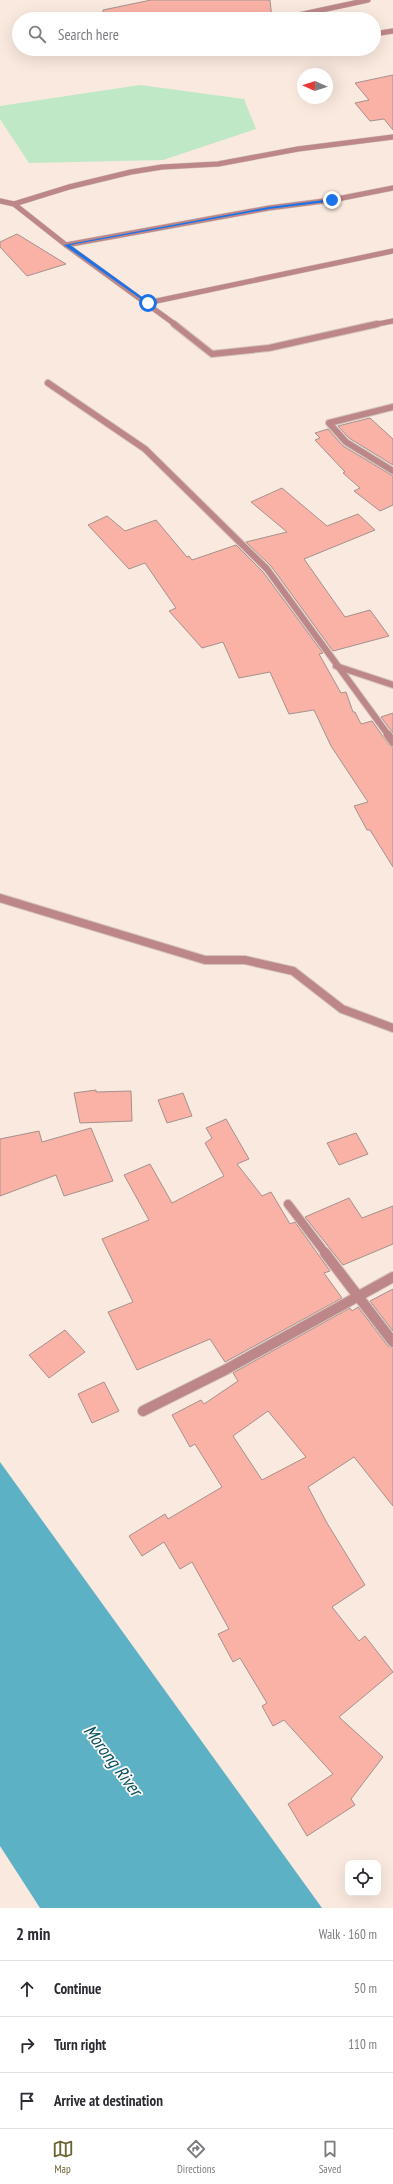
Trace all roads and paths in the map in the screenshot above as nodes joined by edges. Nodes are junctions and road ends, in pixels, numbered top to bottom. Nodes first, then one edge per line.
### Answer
1 (368, 0) edge
2 (312, 12) edge
3 (393, 31) edge
4 (381, 33) edge
5 (393, 137) edge
6 (393, 188) edge
7 (0, 201) edge
8 (14, 204) junction
9 (66, 245) junction
10 (393, 251) edge
11 (148, 303) junction
12 (393, 321) edge
13 (48, 383) dead end
14 (393, 407) edge
15 (393, 471) edge
16 (336, 666) junction
17 (393, 685) edge
18 (393, 742) edge
19 (0, 898) edge
20 (393, 1028) edge
21 (288, 1204) dead end
22 (393, 1277) edge
23 (358, 1295) junction
24 (393, 1342) edge
25 (143, 1411) dead end

1 - 2 street
3 - 4 street
5 - 8 street
6 - 9 street
7 - 8 street
8 - 9 street
9 - 11 street
10 - 11 street
11 - 12 street
13 - 16 street
14 - 15 street
16 - 17 street
16 - 18 street
19 - 20 street
21 - 23 street
22 - 23 street
23 - 24 street
23 - 25 street

